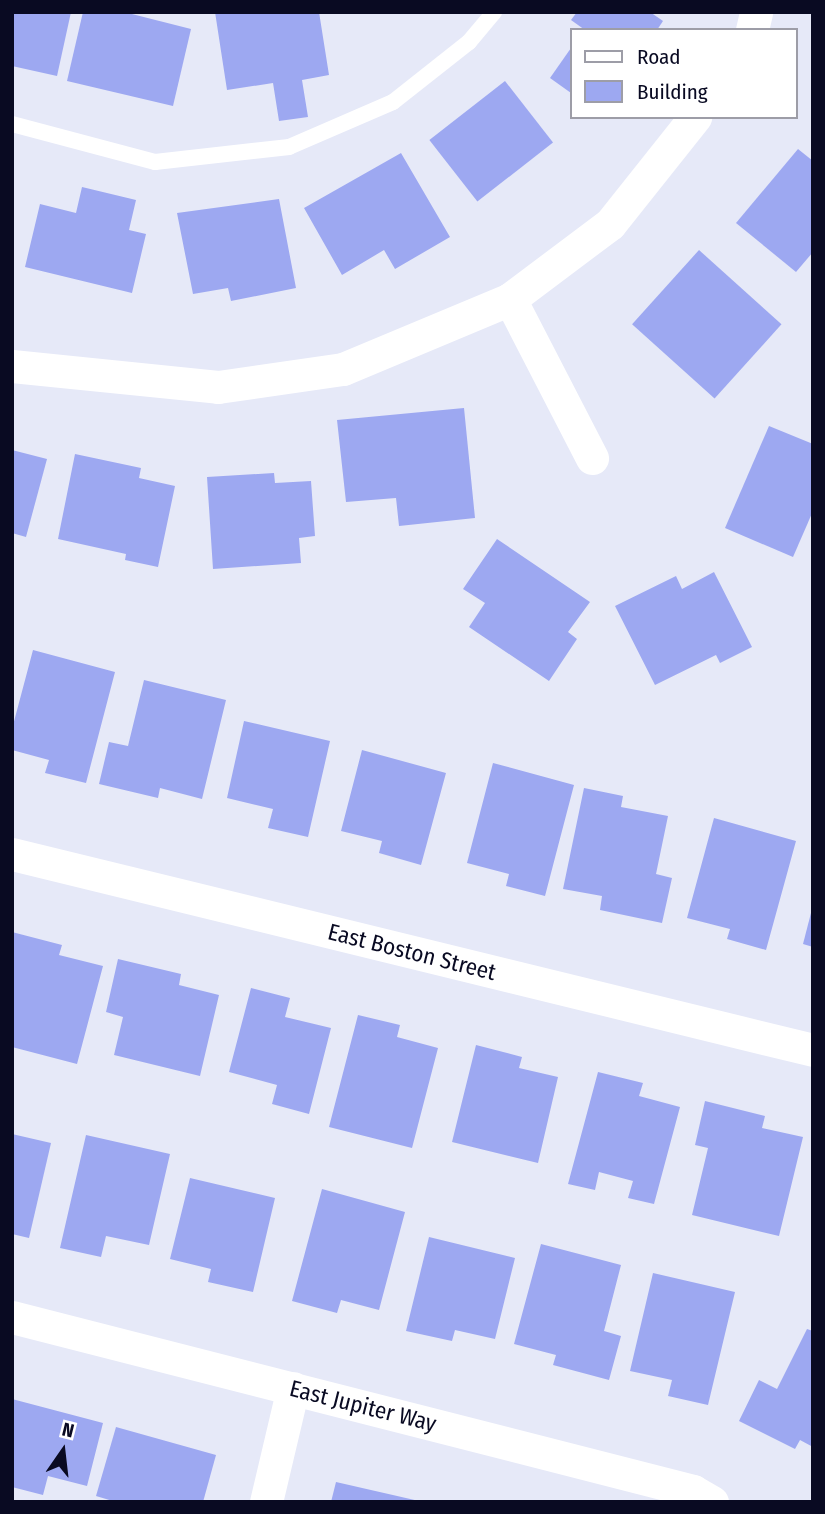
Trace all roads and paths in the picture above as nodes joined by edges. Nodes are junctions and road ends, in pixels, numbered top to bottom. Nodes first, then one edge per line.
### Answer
1 (494, 12) edge
2 (693, 119) edge
3 (12, 124) edge
4 (510, 299) junction
5 (12, 366) edge
6 (592, 458) dead end
7 (12, 854) edge
8 (813, 1050) edge
9 (12, 1317) edge
10 (293, 1388) junction
11 (266, 1502) edge
12 (712, 1502) edge

1 - 3 lane
2 - 4 street
4 - 5 street
4 - 6 street
7 - 8 street, East Boston Street
9 - 10 street, East Jupiter Way
10 - 11 street
10 - 12 street, East Jupiter Way

